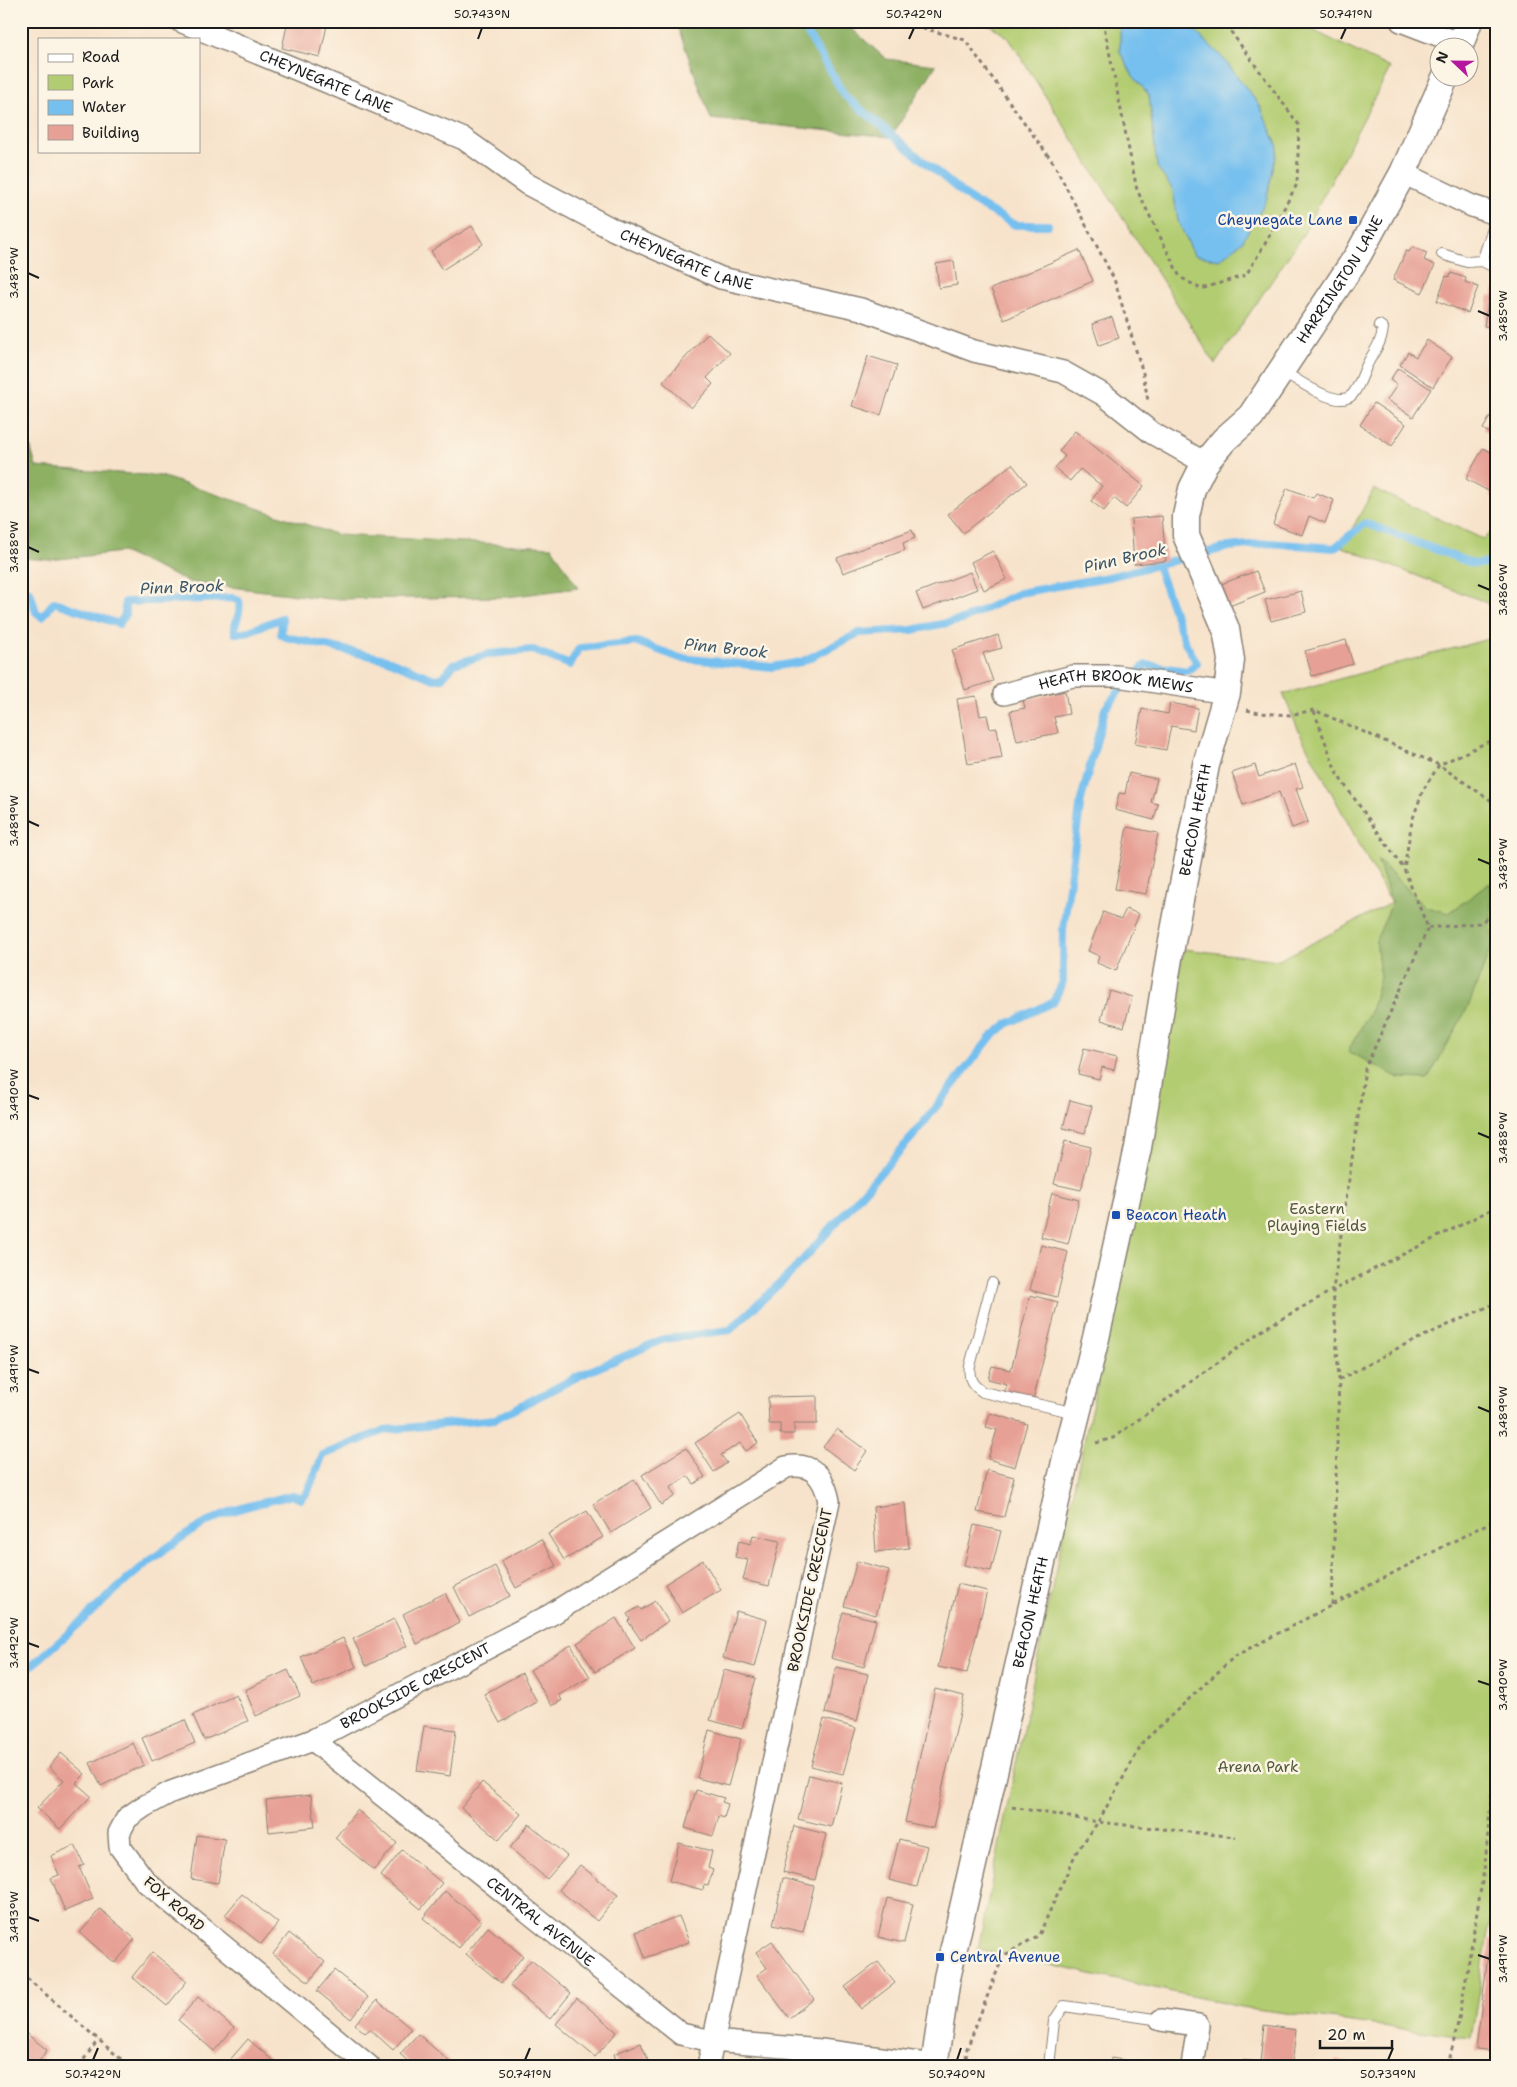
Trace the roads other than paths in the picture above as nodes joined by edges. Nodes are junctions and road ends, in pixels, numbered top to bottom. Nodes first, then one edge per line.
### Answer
1 (180, 21) edge
2 (1401, 21) edge
3 (1463, 37) edge
4 (1441, 88) edge
5 (1403, 173) junction
6 (1496, 214) edge
7 (1496, 220) edge
8 (1442, 254) dead end
9 (1482, 261) junction
10 (1496, 268) edge
11 (1378, 325) dead end
12 (1282, 371) junction
13 (1205, 463) junction
14 (1004, 694) dead end
15 (1226, 698) junction
16 (992, 1283) dead end
17 (1077, 1413) junction
18 (313, 1740) junction
19 (1162, 2020) joint
20 (712, 2041) junction
21 (822, 2050) joint
22 (369, 2066) edge
23 (708, 2066) edge
24 (934, 2066) edge
25 (1049, 2066) edge
26 (1192, 2066) edge

1 - 13 street, CHEYNEGATE LANE
2 - 3 street
4 - 5 street, HARRINGTON LANE
5 - 6 street
5 - 12 street, HARRINGTON LANE
7 - 9 lane
8 - 9 lane
9 - 10 lane
11 - 12 lane
12 - 13 street, HARRINGTON LANE
13 - 15 street, BEACON HEATH
14 - 15 street, HEATH BROOK MEWS
15 - 17 street, BEACON HEATH
16 - 17 lane
17 - 24 street, BEACON HEATH
18 - 20 street, CENTRAL AVENUE
18 - 20 street, BROOKSIDE CRESCENT
18 - 22 street, FOX ROAD
19 - 25 lane
19 - 26 street
20 - 21 street, CENTRAL AVENUE
20 - 23 street
21 - 24 street, BEACON HEATH

